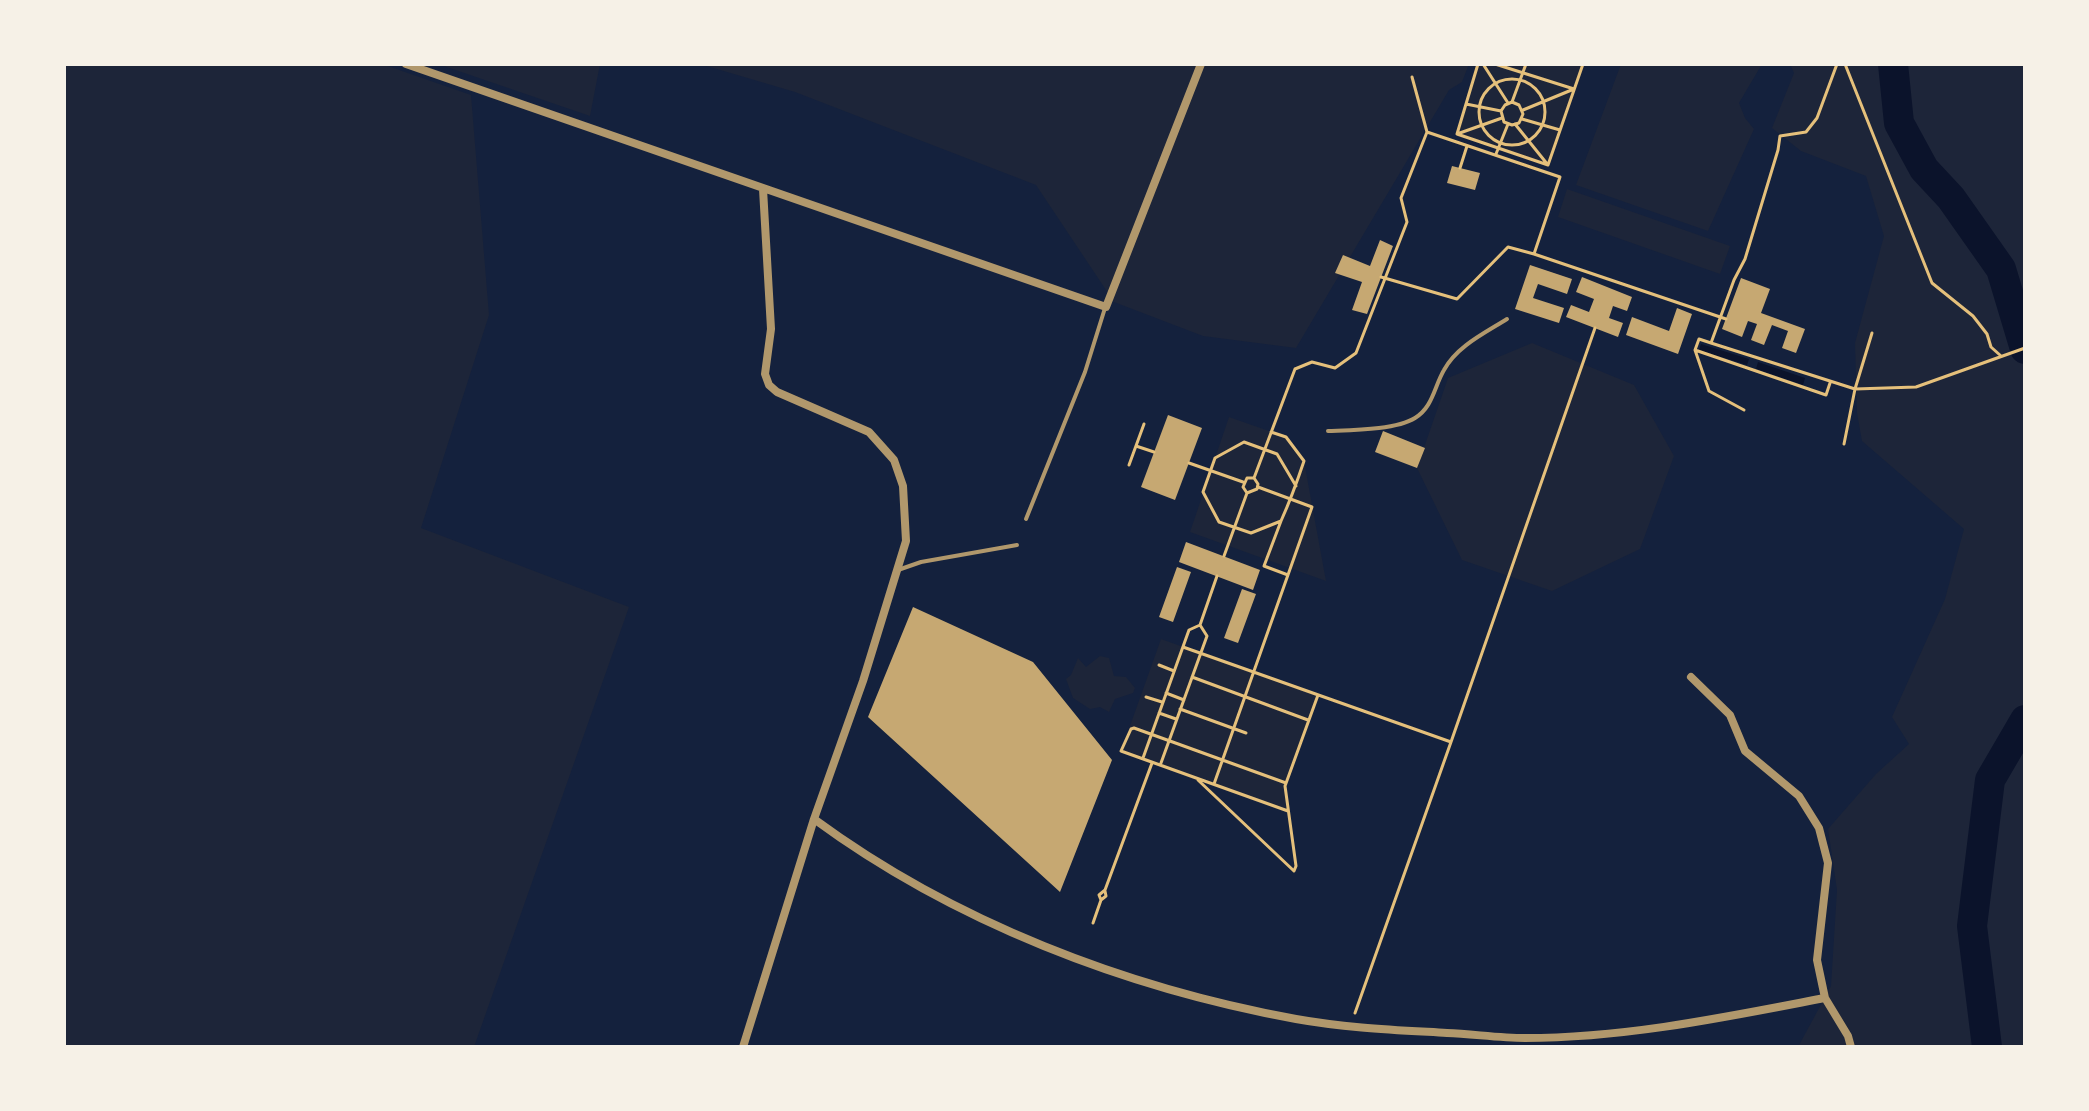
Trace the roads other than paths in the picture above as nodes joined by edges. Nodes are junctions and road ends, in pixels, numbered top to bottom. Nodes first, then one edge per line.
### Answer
1 (406, 64) edge
2 (1201, 64) edge
3 (763, 189) junction
4 (1106, 307) junction
5 (1507, 319) dead end
6 (1328, 431) dead end
7 (1026, 519) dead end
8 (1017, 545) dead end
9 (898, 570) junction
10 (1691, 677) dead end
11 (814, 819) junction
12 (1825, 998) junction
13 (743, 1047) edge
14 (1851, 1047) edge

1 - 3 street
2 - 4 street
3 - 4 street
3 - 9 street
4 - 7 lane
5 - 6 lane
8 - 9 lane
9 - 11 street
10 - 12 street
11 - 12 street
11 - 13 street
12 - 14 street

